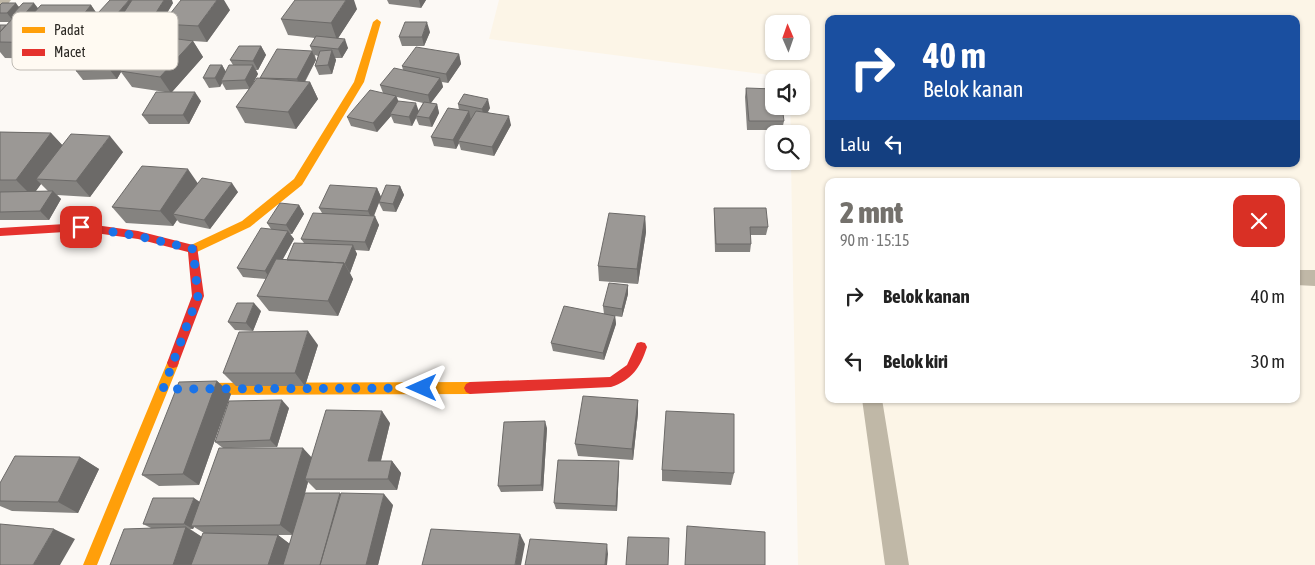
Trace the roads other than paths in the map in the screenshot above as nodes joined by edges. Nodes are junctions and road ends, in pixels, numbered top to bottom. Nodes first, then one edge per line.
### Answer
1 (378, 22) dead end
2 (0, 232) edge
3 (193, 249) junction
4 (1300, 277) edge
5 (1315, 278) edge
6 (641, 347) dead end
7 (163, 389) junction
8 (873, 403) edge
9 (90, 565) edge
10 (897, 565) edge

1 - 3 street
2 - 3 street
3 - 7 street
4 - 5 lane
6 - 7 street
7 - 9 street
8 - 10 lane

